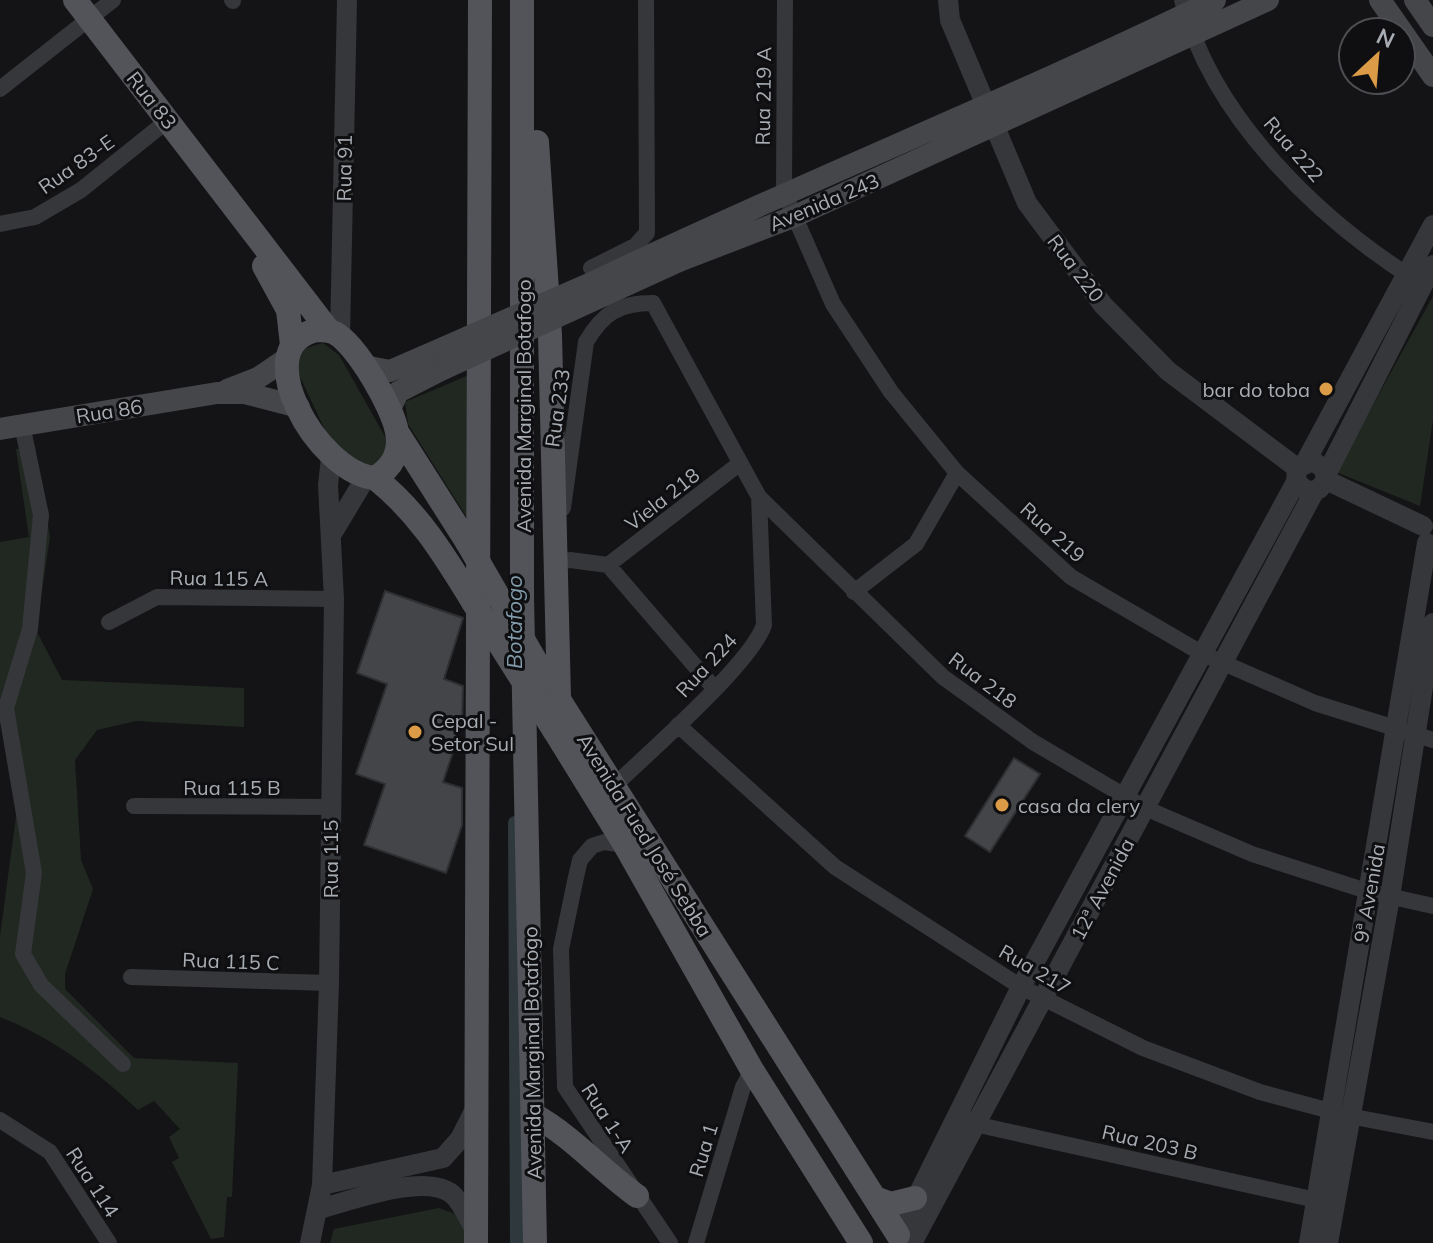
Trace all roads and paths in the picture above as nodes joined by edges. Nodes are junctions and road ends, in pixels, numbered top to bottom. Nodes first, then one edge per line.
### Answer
1 (113, 0) edge
2 (347, 0) edge
3 (480, 0) edge
4 (522, 0) edge
5 (646, 0) edge
6 (785, 0) edge
7 (948, 0) edge
8 (1215, 0) edge
9 (1268, 0) edge
10 (1380, 0) edge
11 (1415, 0) edge
12 (82, 9) edge
13 (1187, 16) edge
14 (1433, 26) edge
15 (1433, 76) edge
16 (0, 89) edge
17 (523, 94) junction
18 (988, 117) junction
19 (167, 121) junction
20 (784, 192) junction
21 (228, 201) junction
22 (793, 217) junction
23 (0, 224) edge
24 (1433, 225) edge
25 (1433, 265) edge
26 (595, 274) junction
27 (1415, 280) junction
28 (653, 303) joint
29 (334, 333) junction
30 (289, 352) junction
31 (443, 358) junction
32 (364, 366) junction
33 (217, 393) junction
34 (299, 407) junction
35 (393, 421) junction
36 (11, 427) edge
37 (331, 458) junction
38 (739, 464) junction
39 (957, 473) junction
40 (1311, 476) junction
41 (370, 478) junction
42 (759, 497) junction
43 (1430, 526) edge
44 (333, 532) junction
45 (555, 563) junction
46 (608, 565) junction
47 (854, 592) junction
48 (334, 599) junction
49 (109, 622) dead end
50 (1433, 623) edge
51 (1212, 658) junction
52 (552, 688) junction
53 (714, 688) junction
54 (678, 725) junction
55 (557, 734) junction
56 (1414, 736) edge
57 (614, 786) junction
58 (1126, 799) junction
59 (134, 806) dead end
60 (330, 807) junction
61 (1145, 808) junction
62 (625, 845) junction
63 (1380, 895) junction
64 (1433, 906) edge
65 (131, 977) dead end
66 (329, 983) junction
67 (1021, 987) junction
68 (1043, 999) junction
69 (123, 1064) dead end
70 (752, 1070) junction
71 (473, 1113) junction
72 (959, 1114) junction
73 (1340, 1114) junction
74 (534, 1115) junction
75 (0, 1120) edge
76 (979, 1125) junction
77 (1433, 1132) edge
78 (322, 1185) junction
79 (637, 1196) junction
80 (875, 1198) junction
81 (915, 1198) junction
82 (1325, 1202) junction
83 (319, 1209) junction
84 (476, 1237) edge
85 (907, 1240) edge
86 (109, 1243) edge
87 (310, 1243) edge
88 (535, 1243) edge
89 (670, 1243) edge
90 (696, 1243) edge
91 (861, 1243) edge
92 (872, 1243) edge
93 (1309, 1243) edge
94 (1328, 1243) edge

1 - 12 street
2 - 29 street, Rua 91
3 - 71 main road, Avenida Marginal Botafogo
4 - 17 main road, Avenida Marginal Botafogo
5 - 26 street
6 - 20 street, Rua 219 A
7 - 18 street, Rua 220
8 - 13 main road, Avenida 243
9 - 13 main road, Avenida 243
10 - 15 main road
11 - 14 main road
12 - 16 street
12 - 19 main road, Rua 83
13 - 18 main road, Avenida 243
13 - 27 street, Rua 222
17 - 45 main road
17 - 74 main road, Avenida Marginal Botafogo
18 - 20 main road, Avenida 243
18 - 22 main road, Avenida 243
18 - 40 street, Rua 220
19 - 21 main road, Rua 83
19 - 23 street, Rua 83-E
20 - 22 street, Rua 219
20 - 26 main road, Avenida 243
21 - 29 main road, Rua 83
21 - 30 main road, Rua 83
22 - 31 main road, Avenida 243, bridge
22 - 39 street, Rua 219
24 - 27 street, 12ª Avenida
25 - 27 street, 12ª Avenida
26 - 31 main road, Avenida 243, bridge
27 - 40 street, 12ª Avenida
28 - 38 street, Rua 218
28 - 45 street, Rua 233
29 - 30 main road
29 - 32 main road, Rua 83
30 - 33 main road, Rua 86
30 - 34 main road, Rua 83
31 - 32 main road, Avenida 243
31 - 35 main road, Avenida 243
32 - 35 main road, Avenida Fued José Sebba
33 - 34 main road, Rua 86
33 - 36 main road, Rua 86
34 - 37 main road, Rua 83
35 - 41 main road
35 - 52 main road, Avenida Fued José Sebba, bridge
36 - 69 street
37 - 41 main road, Avenida Fued José Sebba
37 - 44 street, Rua 115
38 - 42 street, Rua 218
38 - 46 street, Viela 218
39 - 47 street
39 - 51 street, Rua 219
40 - 43 street, Rua 220
40 - 51 street, 12ª Avenida
41 - 44 street
41 - 55 main road, Avenida Fued José Sebba, bridge
42 - 47 street, Rua 218
42 - 53 street, Rua 224
43 - 56 street, 9ª Avenida
44 - 48 street, Rua 115
45 - 46 street
45 - 52 main road
46 - 53 street
47 - 58 street, Rua 218
48 - 49 street, Rua 115 A
48 - 60 street, Rua 115
50 - 56 street, 9ª Avenida
51 - 56 street, Rua 219
51 - 58 street, 12ª Avenida
51 - 61 street, 12ª Avenida
52 - 57 main road, Avenida Fued José Sebba
53 - 54 street, Rua 224
54 - 57 street, Rua 224
54 - 67 street, Rua 217
55 - 57 main road
55 - 62 main road, Avenida Fued José Sebba
56 - 63 street, 9ª Avenida
57 - 80 main road, Avenida Fued José Sebba
58 - 61 street, Rua 218
58 - 67 street, 12ª Avenida
59 - 60 street, Rua 115 B
60 - 66 street, Rua 115
61 - 63 street, Rua 218
61 - 68 street, 12ª Avenida
62 - 70 main road, Avenida Fued José Sebba
62 - 79 street, Rua 1-A
63 - 64 street, Rua 218
63 - 73 street, 9ª Avenida
65 - 66 street, Rua 115 C
66 - 78 street, Rua 115
67 - 68 street, Rua 217
67 - 72 street, 12ª Avenida
68 - 73 street, Rua 217
68 - 76 street, 12ª Avenida
70 - 90 street, Rua 1
70 - 91 main road, Avenida Fued José Sebba
71 - 78 street
71 - 84 main road, Avenida Marginal Botafogo
72 - 76 street, Rua 203 B
72 - 81 street, 12ª Avenida
73 - 77 street, Rua 217
73 - 82 street, 9ª Avenida
74 - 79 main road
74 - 88 main road, Avenida Marginal Botafogo
75 - 86 street, Rua 114
76 - 82 street, Rua 203 B
76 - 85 street, 12ª Avenida
78 - 83 street, Rua 115
79 - 89 street, Rua 1-A
80 - 81 main road
80 - 85 main road, Avenida Fued José Sebba
81 - 85 street, 12ª Avenida
82 - 93 street, 9ª Avenida
82 - 94 street, 9ª Avenida
83 - 84 street
83 - 87 street, Rua 115
85 - 92 main road

